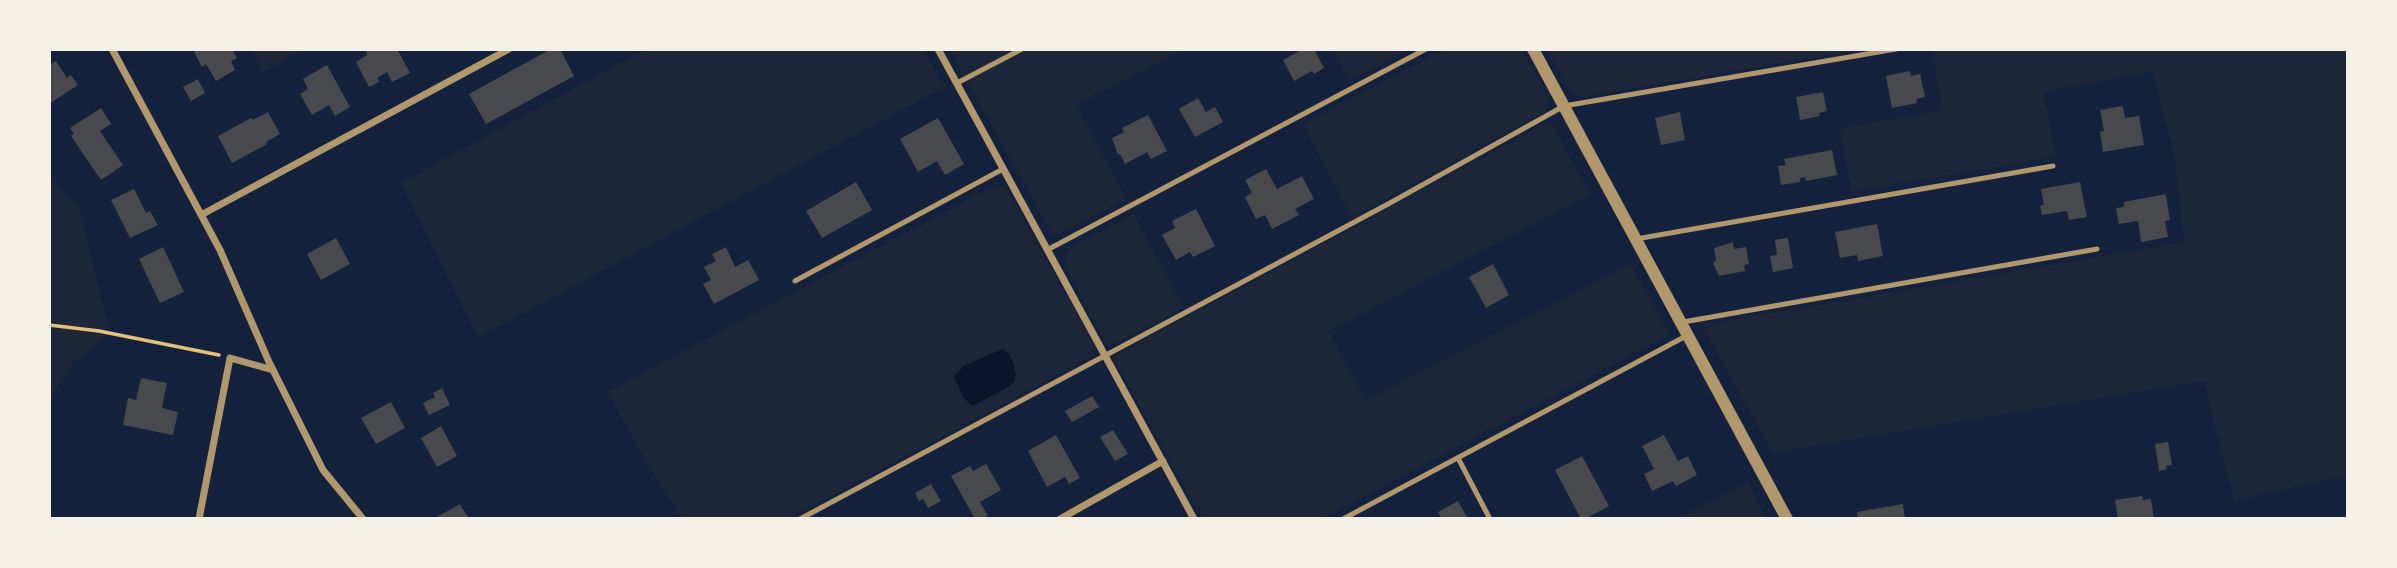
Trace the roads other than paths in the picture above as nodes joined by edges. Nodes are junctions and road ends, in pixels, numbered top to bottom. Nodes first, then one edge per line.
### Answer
1 (111, 49) edge
2 (509, 49) edge
3 (939, 49) edge
4 (1022, 49) edge
5 (1426, 49) edge
6 (1534, 49) edge
7 (1896, 49) edge
8 (957, 83) junction
9 (1564, 106) junction
10 (2053, 166) dead end
11 (1003, 169) junction
12 (201, 215) junction
13 (1636, 239) junction
14 (2097, 249) dead end
15 (1047, 250) junction
16 (795, 281) dead end
17 (1681, 322) junction
18 (1688, 335) junction
19 (1106, 354) junction
20 (273, 370) junction
21 (1458, 458) junction
22 (1163, 461) junction
23 (199, 519) edge
24 (363, 519) edge
25 (800, 519) edge
26 (1060, 519) edge
27 (1194, 519) edge
28 (1343, 519) edge
29 (1490, 519) edge
30 (1787, 519) edge

1 - 12 street
2 - 12 street
3 - 8 street
4 - 8 lane
5 - 15 lane
6 - 9 street
7 - 9 lane
8 - 11 street
9 - 13 street
9 - 19 lane
10 - 13 lane
11 - 15 street
11 - 16 lane
12 - 20 street
13 - 17 street
14 - 17 lane
15 - 19 street
17 - 18 street
18 - 21 lane
18 - 30 street
19 - 22 street
19 - 25 lane
20 - 23 street
20 - 24 street
21 - 28 lane
21 - 29 lane
22 - 26 street
22 - 27 street

